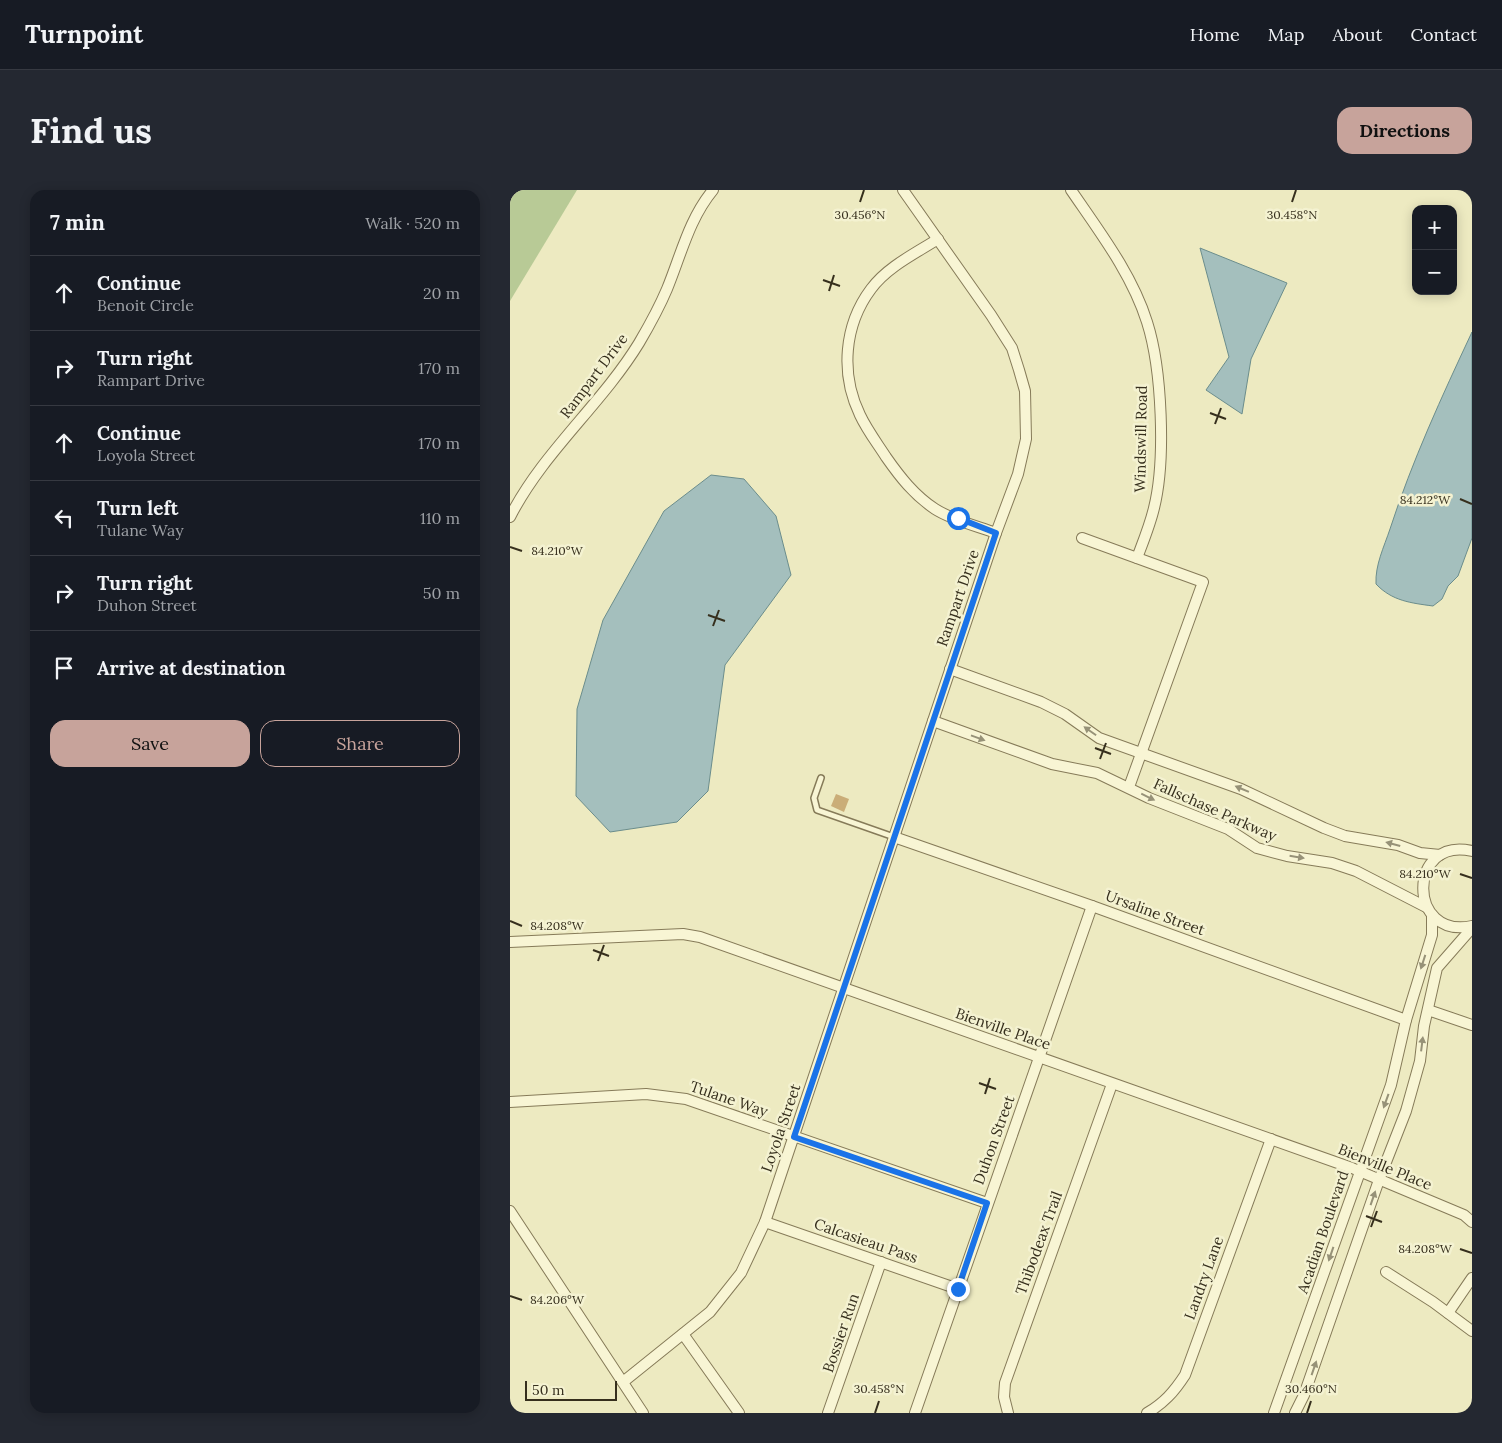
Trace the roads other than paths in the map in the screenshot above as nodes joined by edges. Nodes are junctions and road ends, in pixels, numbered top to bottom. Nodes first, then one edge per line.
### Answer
1 (713, 190) edge
2 (903, 190) edge
3 (1071, 190) edge
4 (938, 239) junction
5 (510, 517) edge
6 (996, 533) junction
7 (1082, 538) dead end
8 (1137, 558) junction
9 (950, 669) junction
10 (932, 721) junction
11 (1141, 753) junction
12 (821, 778) dead end
13 (1129, 787) junction
14 (894, 838) junction
15 (1472, 841) edge
16 (1453, 850) junction
17 (1472, 851) edge
18 (1440, 855) junction
19 (1092, 906) junction
20 (1429, 911) junction
21 (1472, 927) edge
22 (510, 942) edge
23 (843, 988) junction
24 (1428, 1010) junction
25 (1406, 1020) junction
26 (1472, 1025) edge
27 (1040, 1058) junction
28 (1112, 1084) junction
29 (510, 1102) edge
30 (794, 1137) junction
31 (1270, 1139) junction
32 (1360, 1172) junction
33 (1380, 1180) junction
34 (987, 1203) junction
35 (510, 1211) edge
36 (765, 1222) junction
37 (1472, 1222) edge
38 (881, 1262) junction
39 (1386, 1272) dead end
40 (1472, 1278) edge
41 (958, 1289) junction
42 (1448, 1313) junction
43 (1472, 1332) edge
44 (683, 1334) junction
45 (624, 1382) junction
46 (643, 1413) edge
47 (739, 1413) edge
48 (828, 1413) edge
49 (915, 1413) edge
50 (1008, 1413) edge
51 (1147, 1413) edge
52 (1274, 1413) edge
53 (1295, 1413) edge

1 - 5 street, Rampart Drive
2 - 4 street, Rampart Drive
3 - 8 street, Windswill Road
4 - 6 street, Rampart Drive
4 - 6 street
6 - 9 street, Rampart Drive
7 - 8 street
8 - 11 street
9 - 10 street, Rampart Drive
11 -> 9 street, Fallschase Parkway
10 -> 13 street, Fallschase Parkway
10 - 14 street, Rampart Drive
11 - 13 street
18 -> 11 street, Fallschase Parkway
12 - 14 lane
13 -> 20 street, Fallschase Parkway
14 - 19 street, Ursaline Street
14 - 23 street, Loyola Street
15 - 16 street
16 - 17 street
16 - 18 street
18 - 20 street, Acadian Boulevard
19 - 25 street, Ursaline Street
19 - 27 street, Duhon Street
20 - 21 street, Fallschase Parkway
20 -> 25 street, Acadian Boulevard
21 - 24 street
22 - 23 street, Bienville Place
23 - 27 street, Bienville Place
23 - 30 street, Loyola Street
24 - 26 street
33 -> 24 street
25 -> 32 street, Acadian Boulevard
27 - 28 street, Bienville Place
27 - 34 street, Duhon Street
28 - 31 street, Bienville Place
28 - 50 street, Thibodeax Trail
29 - 30 street, Tulane Way
30 - 34 street, Tulane Way
30 - 36 street, Loyola Street
31 - 32 street, Bienville Place
31 - 51 street, Landry Lane
32 - 33 street, Bienville Place
32 -> 52 street, Acadian Boulevard
33 - 37 street, Bienville Place
53 -> 33 street
34 - 41 street, Duhon Street
35 - 45 street
36 - 38 street, Calcasieau Pass
36 - 44 street, Loyola Street
38 - 41 street, Calcasieau Pass
38 - 48 street, Bossier Run
39 - 42 street
40 - 42 street
41 - 49 street, Duhon Street
42 - 43 street
44 - 45 street, Loyola Street
44 - 47 street
45 - 46 street

